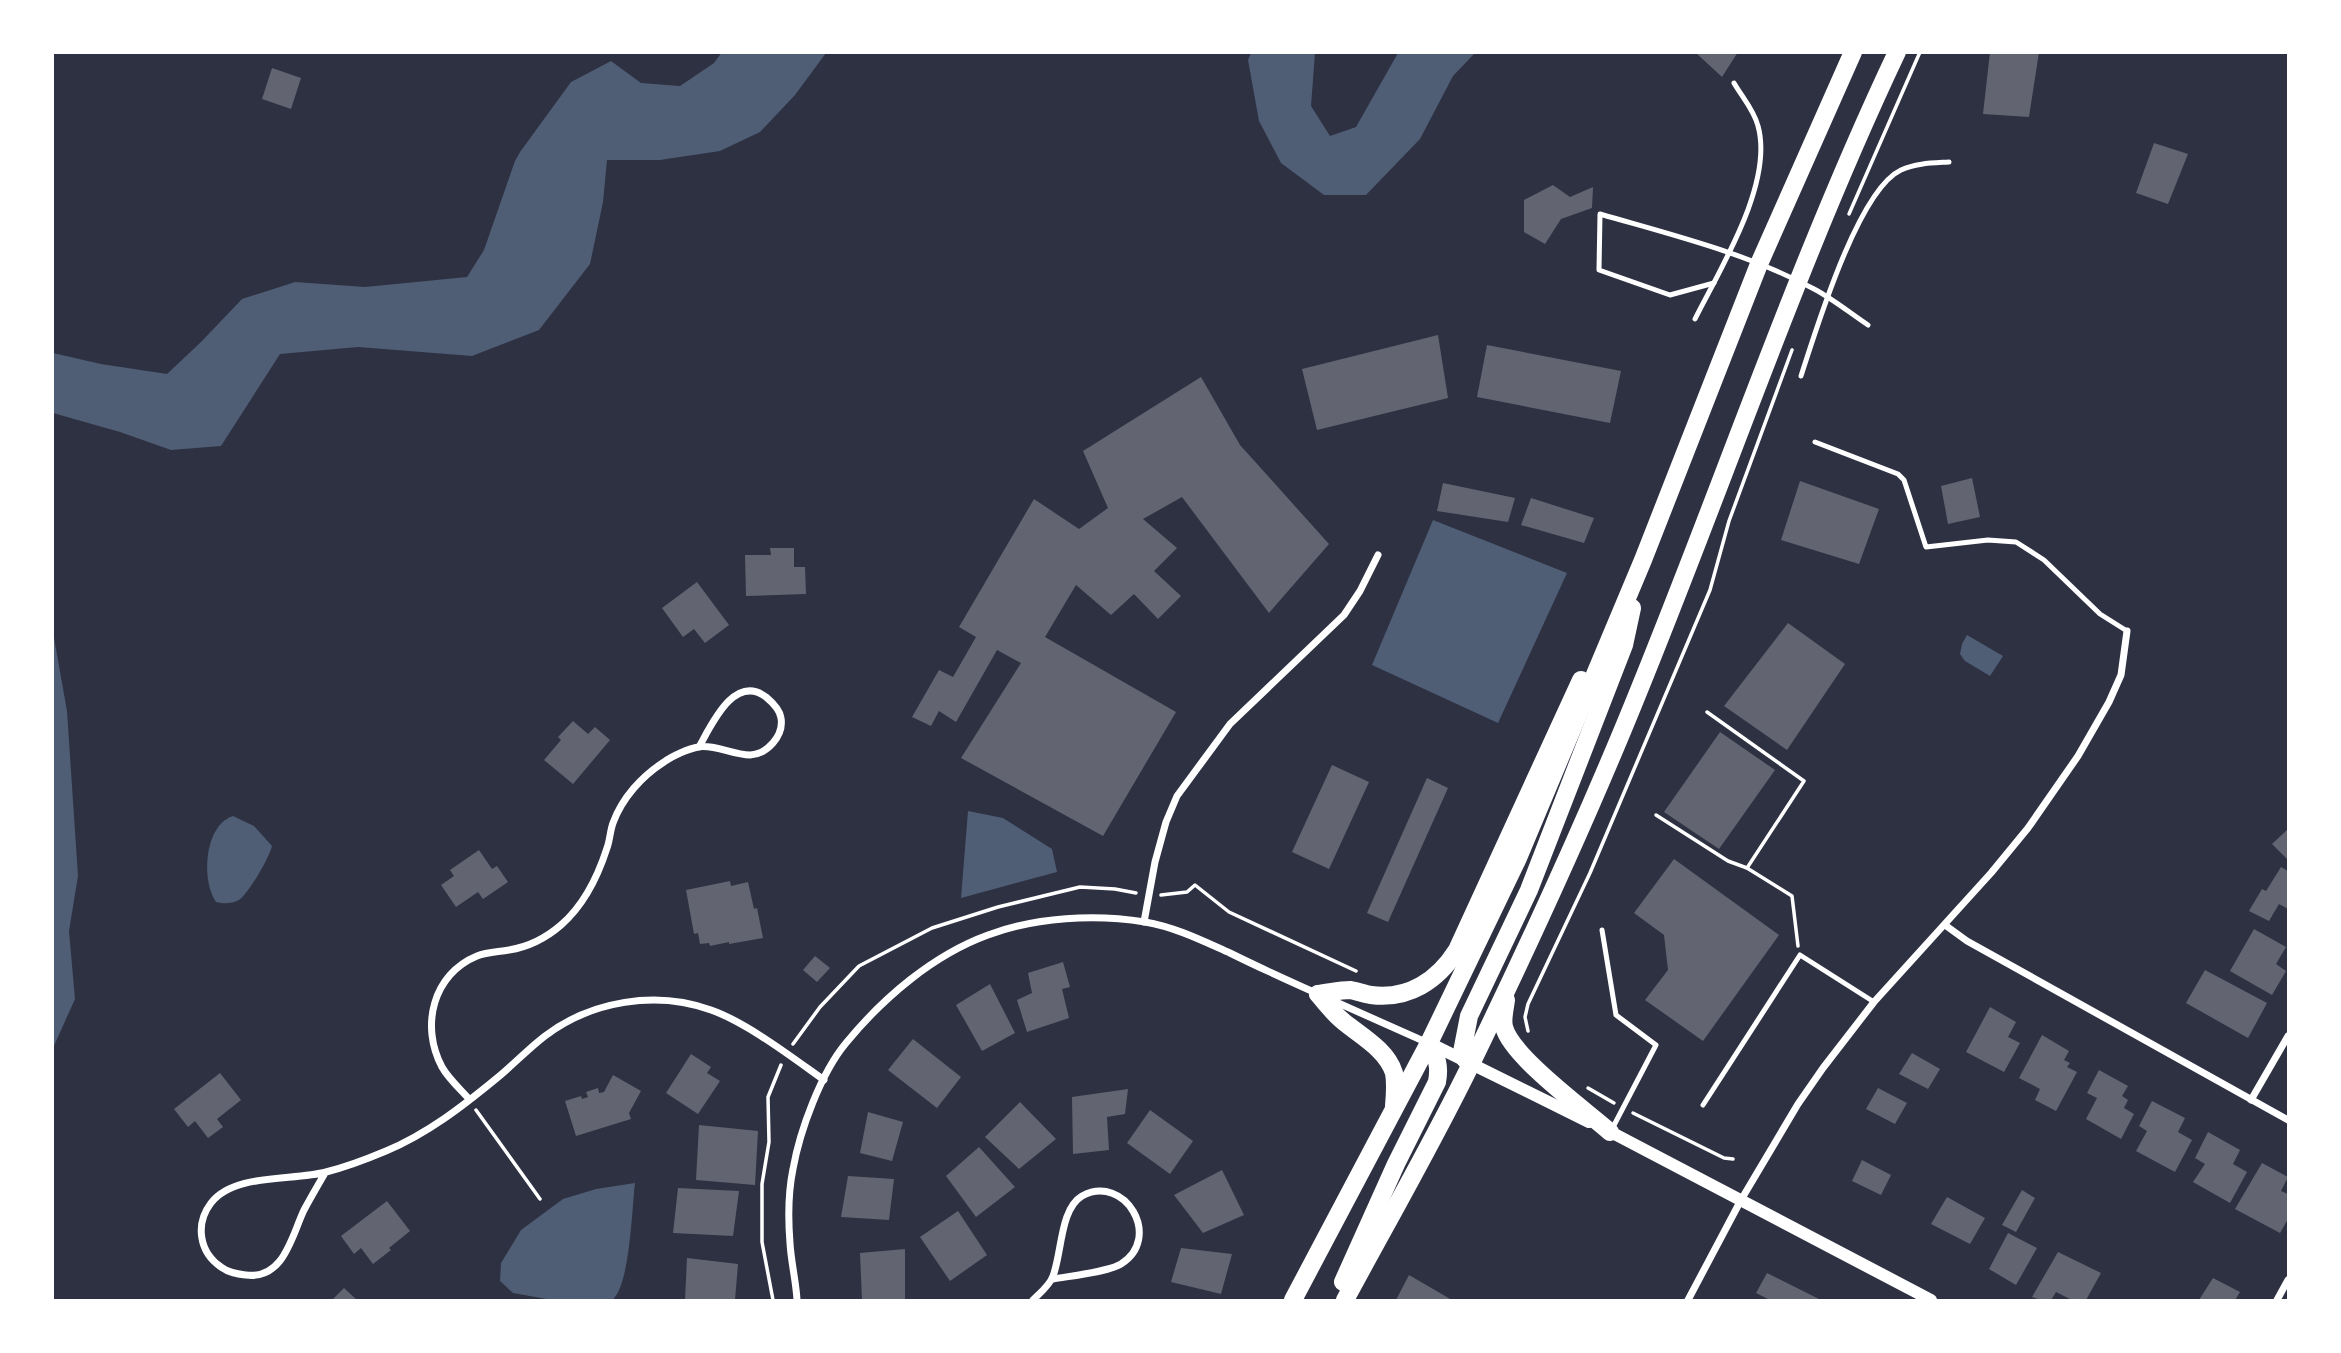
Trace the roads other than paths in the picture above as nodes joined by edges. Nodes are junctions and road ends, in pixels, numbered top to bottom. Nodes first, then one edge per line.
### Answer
1 (1853, 52) edge
2 (1897, 52) edge
3 (1734, 83) dead end
4 (1949, 162) dead end
5 (1730, 253) junction
6 (1759, 264) junction
7 (1797, 281) junction
8 (1714, 283) junction
9 (1827, 297) junction
10 (1695, 319) dead end
11 (1868, 325) dead end
12 (1801, 376) dead end
13 (1815, 442) dead end
14 (1378, 555) dead end
15 (1643, 560) junction
16 (1622, 611) junction
17 (2127, 631) joint
18 (699, 747) junction
19 (1144, 922) junction
20 (1945, 925) junction
21 (1602, 930) dead end
22 (1508, 986) junction
23 (1318, 994) junction
24 (1874, 1002) junction
25 (2288, 1036) edge
26 (1429, 1043) junction
27 (1471, 1064) junction
28 (824, 1080) junction
29 (469, 1099) junction
30 (2251, 1100) junction
31 (1703, 1105) dead end
32 (1393, 1113) junction
33 (2288, 1120) edge
34 (1610, 1132) junction
35 (325, 1173) junction
36 (1741, 1200) junction
37 (1053, 1279) junction
38 (2288, 1280) edge
39 (799, 1300) edge
40 (1033, 1300) edge
41 (1293, 1300) edge
42 (1336, 1300) edge
43 (1345, 1300) edge
44 (1688, 1300) edge
45 (1931, 1300) edge
46 (2277, 1300) edge

1 - 6 main road
2 - 7 main road
3 - 5 lane
4 - 9 lane
5 - 6 lane
5 - 8 lane
5 - 8 lane
6 - 7 lane
6 - 15 main road
7 - 9 lane
7 - 22 main road
8 - 10 lane
9 - 11 lane
9 - 12 lane
13 - 17 lane
14 - 19 street
15 - 16 main road
15 - 27 main road
16 - 23 main road
16 - 26 main road
17 - 20 street
18 - 18 street
18 - 29 street
19 - 23 street
19 - 28 street
20 - 24 street
20 - 30 street
21 - 34 lane
22 - 27 main road
22 - 34 main road
23 - 26 street
23 - 32 main road
24 - 31 lane
24 - 36 street
25 - 30 street
26 - 27 street
26 - 32 main road
26 - 42 main road
27 - 34 street
27 - 43 main road
28 - 29 street
28 - 39 street
29 - 35 street
30 - 33 street
32 - 41 main road
34 - 36 street
35 - 35 street
36 - 44 street
36 - 45 street
37 - 37 street
37 - 40 street
38 - 46 street

